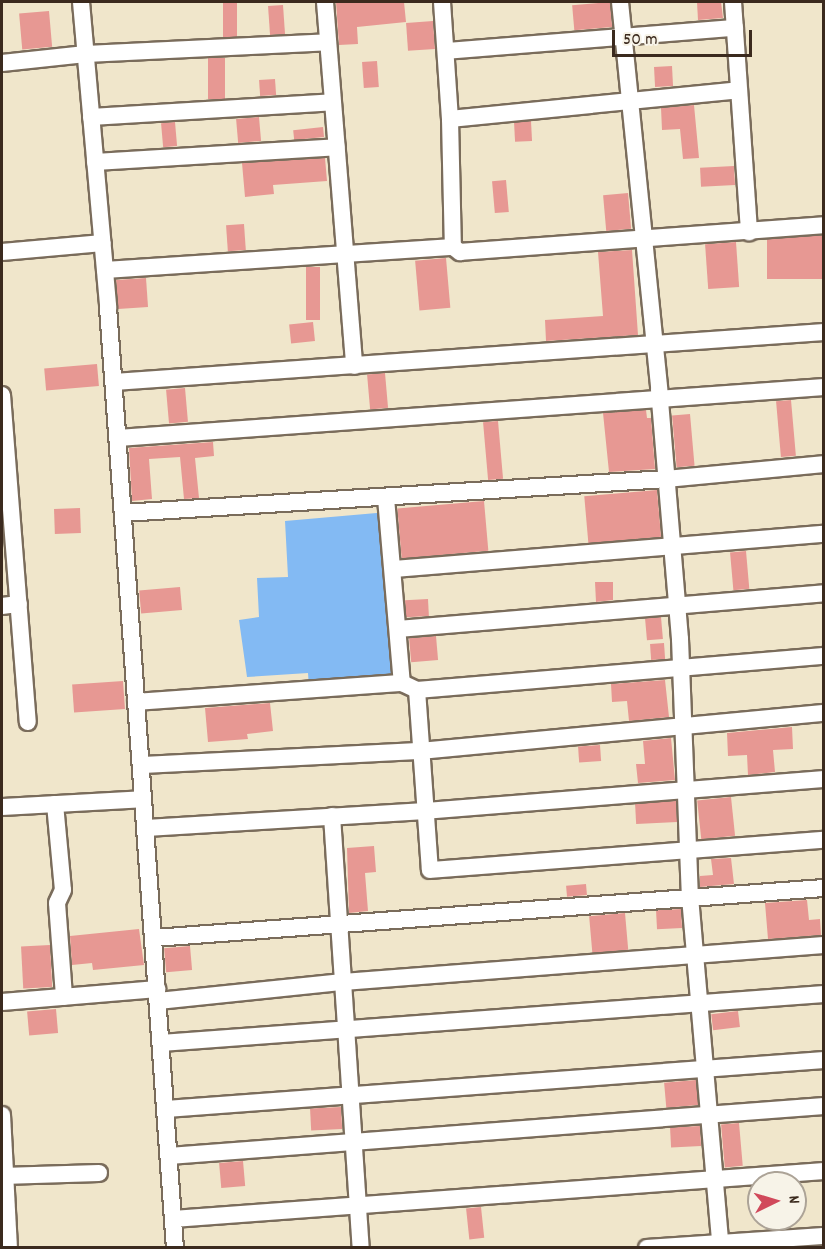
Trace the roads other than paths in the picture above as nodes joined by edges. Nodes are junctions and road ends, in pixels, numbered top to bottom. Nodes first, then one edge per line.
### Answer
1 (81, 2) edge
2 (325, 2) edge
3 (442, 2) edge
4 (620, 2) edge
5 (733, 2) edge
6 (735, 28) junction
7 (623, 37) junction
8 (328, 42) junction
9 (446, 51) junction
10 (86, 54) junction
11 (2, 63) edge
12 (739, 90) junction
13 (629, 101) junction
14 (333, 102) junction
15 (91, 117) junction
16 (450, 119) junction
17 (337, 147) junction
18 (95, 162) junction
19 (824, 225) edge
20 (749, 232) junction
21 (644, 240) junction
22 (103, 243) junction
23 (453, 247) junction
24 (2, 252) edge
25 (345, 253) junction
26 (105, 270) junction
27 (824, 332) edge
28 (654, 345) junction
29 (354, 366) junction
30 (114, 382) junction
31 (824, 387) edge
32 (2, 395) edge
33 (659, 399) junction
34 (118, 438) junction
35 (824, 464) edge
36 (666, 479) junction
37 (5, 488) edge
38 (386, 498) junction
39 (123, 513) junction
40 (824, 534) edge
41 (672, 546) junction
42 (393, 569) junction
43 (824, 593) edge
44 (19, 604) junction
45 (2, 606) edge
46 (677, 607) junction
47 (398, 629) junction
48 (824, 656) edge
49 (681, 668) junction
50 (402, 683) junction
51 (417, 690) junction
52 (136, 702) junction
53 (824, 713) edge
54 (28, 722) dead end
55 (683, 728) junction
56 (420, 751) junction
57 (141, 765) junction
58 (824, 779) edge
59 (686, 791) junction
60 (143, 799) junction
61 (55, 804) junction
62 (2, 807) edge
63 (424, 811) junction
64 (332, 816) junction
65 (146, 828) junction
66 (824, 840) edge
67 (688, 849) junction
68 (824, 888) edge
69 (690, 897) junction
70 (340, 925) junction
71 (154, 938) junction
72 (824, 945) edge
73 (696, 956) junction
74 (343, 982) junction
75 (824, 994) edge
76 (158, 995) junction
77 (64, 998) junction
78 (2, 1002) edge
79 (700, 1002) junction
80 (346, 1029) junction
81 (161, 1043) junction
82 (824, 1060) edge
83 (705, 1068) junction
84 (351, 1094) junction
85 (824, 1106) edge
86 (166, 1109) junction
87 (2, 1114) edge
88 (709, 1114) junction
89 (353, 1141) junction
90 (169, 1156) junction
91 (824, 1171) edge
92 (99, 1173) dead end
93 (3, 1176) edge
94 (715, 1180) junction
95 (358, 1205) junction
96 (173, 1219) junction
97 (824, 1236) edge
98 (721, 1245) edge
99 (9, 1248) edge
100 (175, 1248) edge
101 (361, 1248) edge
102 (647, 1248) edge

1 - 10 street
2 - 8 street
3 - 9 street
4 - 7 street
5 - 6 street
6 - 7 street
6 - 12 street
7 - 9 street
7 - 13 street
8 - 10 street
8 - 14 street
9 - 16 street
10 - 11 street
10 - 15 street
12 - 13 street
12 - 20 street
13 - 16 street
13 - 21 street
14 - 15 street
14 - 17 street
15 - 18 street
16 - 23 street
17 - 18 street
17 - 25 street
18 - 22 street
19 - 20 street
20 - 21 street
21 - 23 street
21 - 28 street
22 - 24 street
22 - 26 street
23 - 25 street
25 - 26 street
25 - 29 street
26 - 30 street
27 - 28 street
28 - 29 street
28 - 33 street
29 - 30 street
30 - 34 street
31 - 33 street
32 - 37 street
33 - 34 street
33 - 36 street
34 - 39 street
35 - 36 street
36 - 38 street
36 - 41 street
37 - 44 street
38 - 39 street
38 - 42 street
39 - 52 street
40 - 41 street
41 - 42 street
41 - 46 street
42 - 47 street
43 - 46 street
44 - 45 street
44 - 54 street
46 - 47 street
46 - 49 street
47 - 50 street
48 - 49 street
49 - 51 street
49 - 55 street
50 - 51 street
50 - 52 street
51 - 56 street
52 - 57 street
53 - 55 street
55 - 56 street
55 - 59 street
56 - 57 street
56 - 63 street
57 - 60 street
58 - 59 street
59 - 63 street
59 - 67 street
60 - 61 street
60 - 65 street
61 - 62 street
61 - 77 street
63 - 64 street
63 - 67 street
64 - 65 street
64 - 70 street
65 - 71 street
66 - 67 street
67 - 69 street
68 - 69 street
69 - 70 street
69 - 73 street
70 - 71 street
70 - 74 street
71 - 76 street
72 - 73 street
73 - 74 street
73 - 79 street
74 - 76 street
74 - 80 street
75 - 79 street
76 - 77 street
76 - 81 street
77 - 78 street
79 - 80 street
79 - 83 street
80 - 81 street
80 - 84 street
81 - 86 street
82 - 83 street
83 - 84 street
83 - 88 street
84 - 86 street
84 - 89 street
85 - 88 street
86 - 90 street
87 - 93 street
88 - 89 street
88 - 94 street
89 - 90 street
89 - 95 street
90 - 96 street
91 - 94 street
92 - 93 street
93 - 99 street
94 - 95 street
94 - 98 street
95 - 96 street
95 - 101 street
96 - 100 street
97 - 98 street
98 - 102 street

